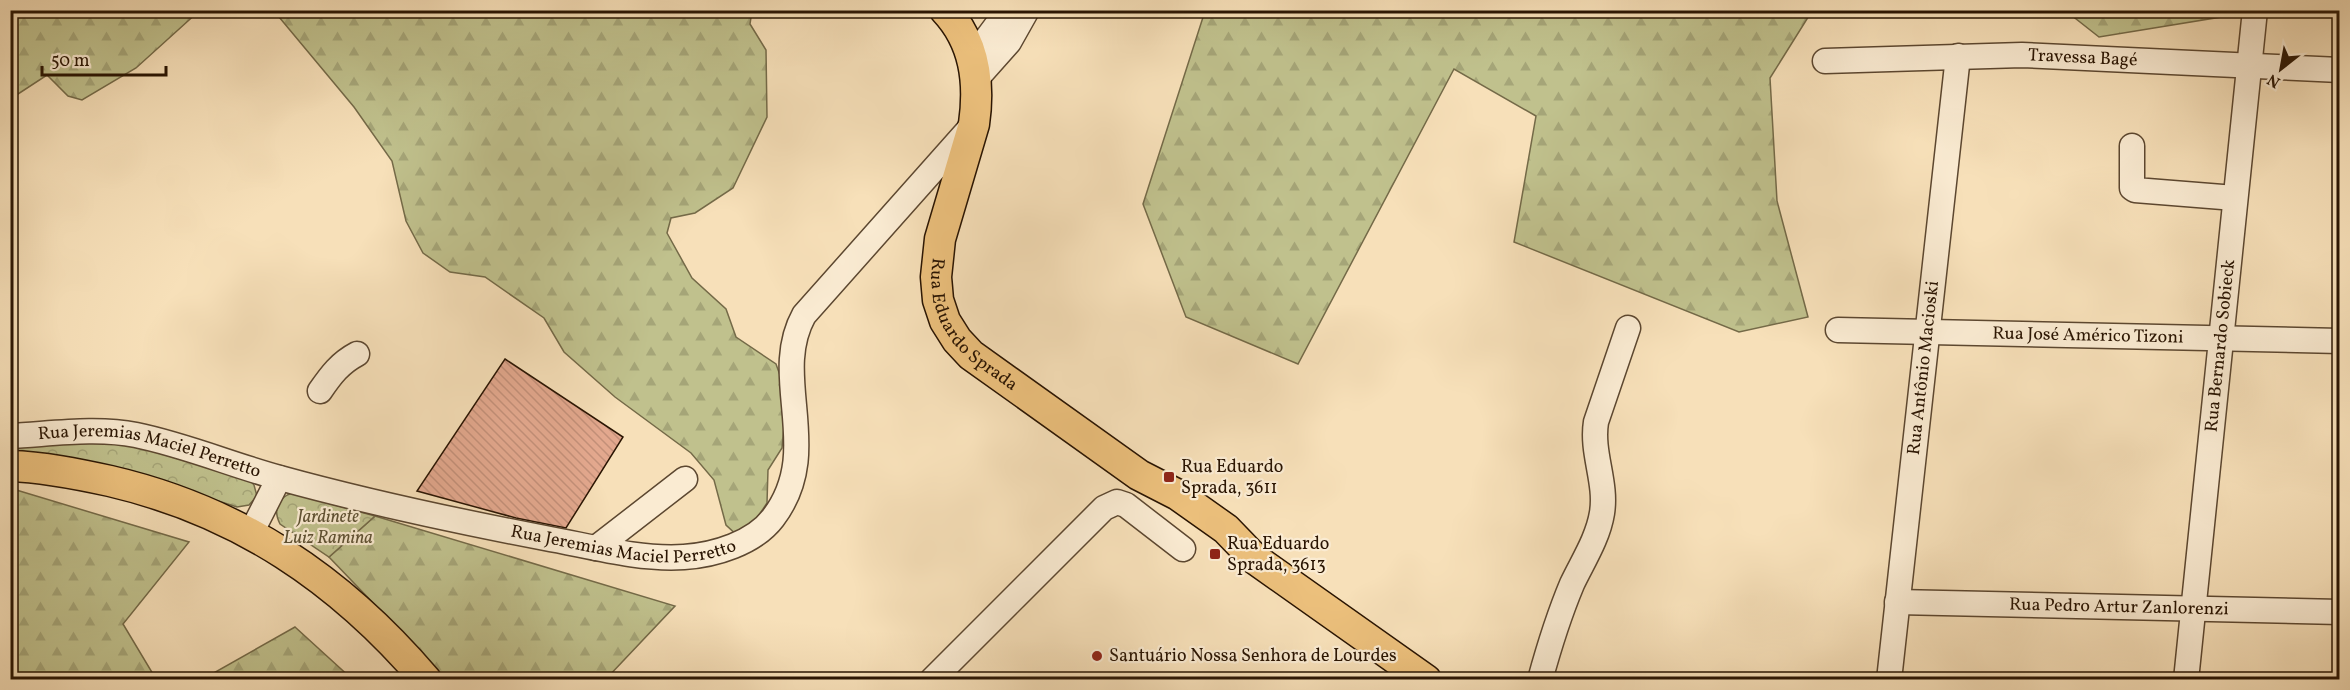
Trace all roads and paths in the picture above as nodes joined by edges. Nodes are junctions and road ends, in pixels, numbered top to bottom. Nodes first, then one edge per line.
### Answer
1 (945, 10) edge
2 (1008, 10) edge
3 (1027, 10) edge
4 (2255, 10) edge
5 (1958, 56) junction
6 (1825, 61) dead end
7 (2249, 66) junction
8 (974, 67) junction
9 (2340, 70) edge
10 (974, 124) junction
11 (2132, 146) dead end
12 (2235, 198) junction
13 (1628, 328) dead end
14 (1838, 330) dead end
15 (1927, 332) junction
16 (2221, 338) junction
17 (2340, 341) edge
18 (357, 354) dead end
19 (320, 391) dead end
20 (10, 436) edge
21 (10, 466) edge
22 (279, 478) junction
23 (685, 479) dead end
24 (251, 532) junction
25 (597, 548) junction
26 (1183, 549) dead end
27 (1897, 602) junction
28 (2193, 608) junction
29 (2340, 612) edge
30 (426, 680) edge
31 (932, 680) edge
32 (1426, 680) edge
33 (1540, 680) edge
34 (1888, 680) edge
35 (2186, 680) edge

1 - 8 main road, Rua Eduardo Sprada
2 - 8 street
3 - 8 street
4 - 7 street, Rua Bernardo Sobieck
5 - 6 street, Travessa Bagé
5 - 7 street, Travessa Bagé
5 - 15 street, Rua Antônio Macioski
7 - 9 street, Travessa Bagé
7 - 12 street, Rua Bernardo Sobieck
8 - 10 main road, Rua Eduardo Sprada
10 - 25 street, Rua Jeremias Maciel Perretto
10 - 32 main road, Rua Eduardo Sprada
11 - 12 street
12 - 16 street, Rua Bernardo Sobieck
13 - 33 street
14 - 15 street, Rua José Américo Tizoni
15 - 16 street, Rua José Américo Tizoni
15 - 27 street, Rua Antônio Macioski
16 - 17 street, Rua José Américo Tizoni
16 - 28 street, Rua Bernardo Sobieck
18 - 19 street
20 - 22 street, Rua Jeremias Maciel Perretto
21 - 24 main road
22 - 24 street
22 - 25 street, Rua Jeremias Maciel Perretto
23 - 25 street
24 - 30 main road
26 - 31 street
27 - 28 street, Rua Pedro Artur Zanlorenzi
27 - 34 street, Rua Antônio Macioski
28 - 29 street, Rua Pedro Artur Zanlorenzi
28 - 35 street, Rua Bernardo Sobieck

